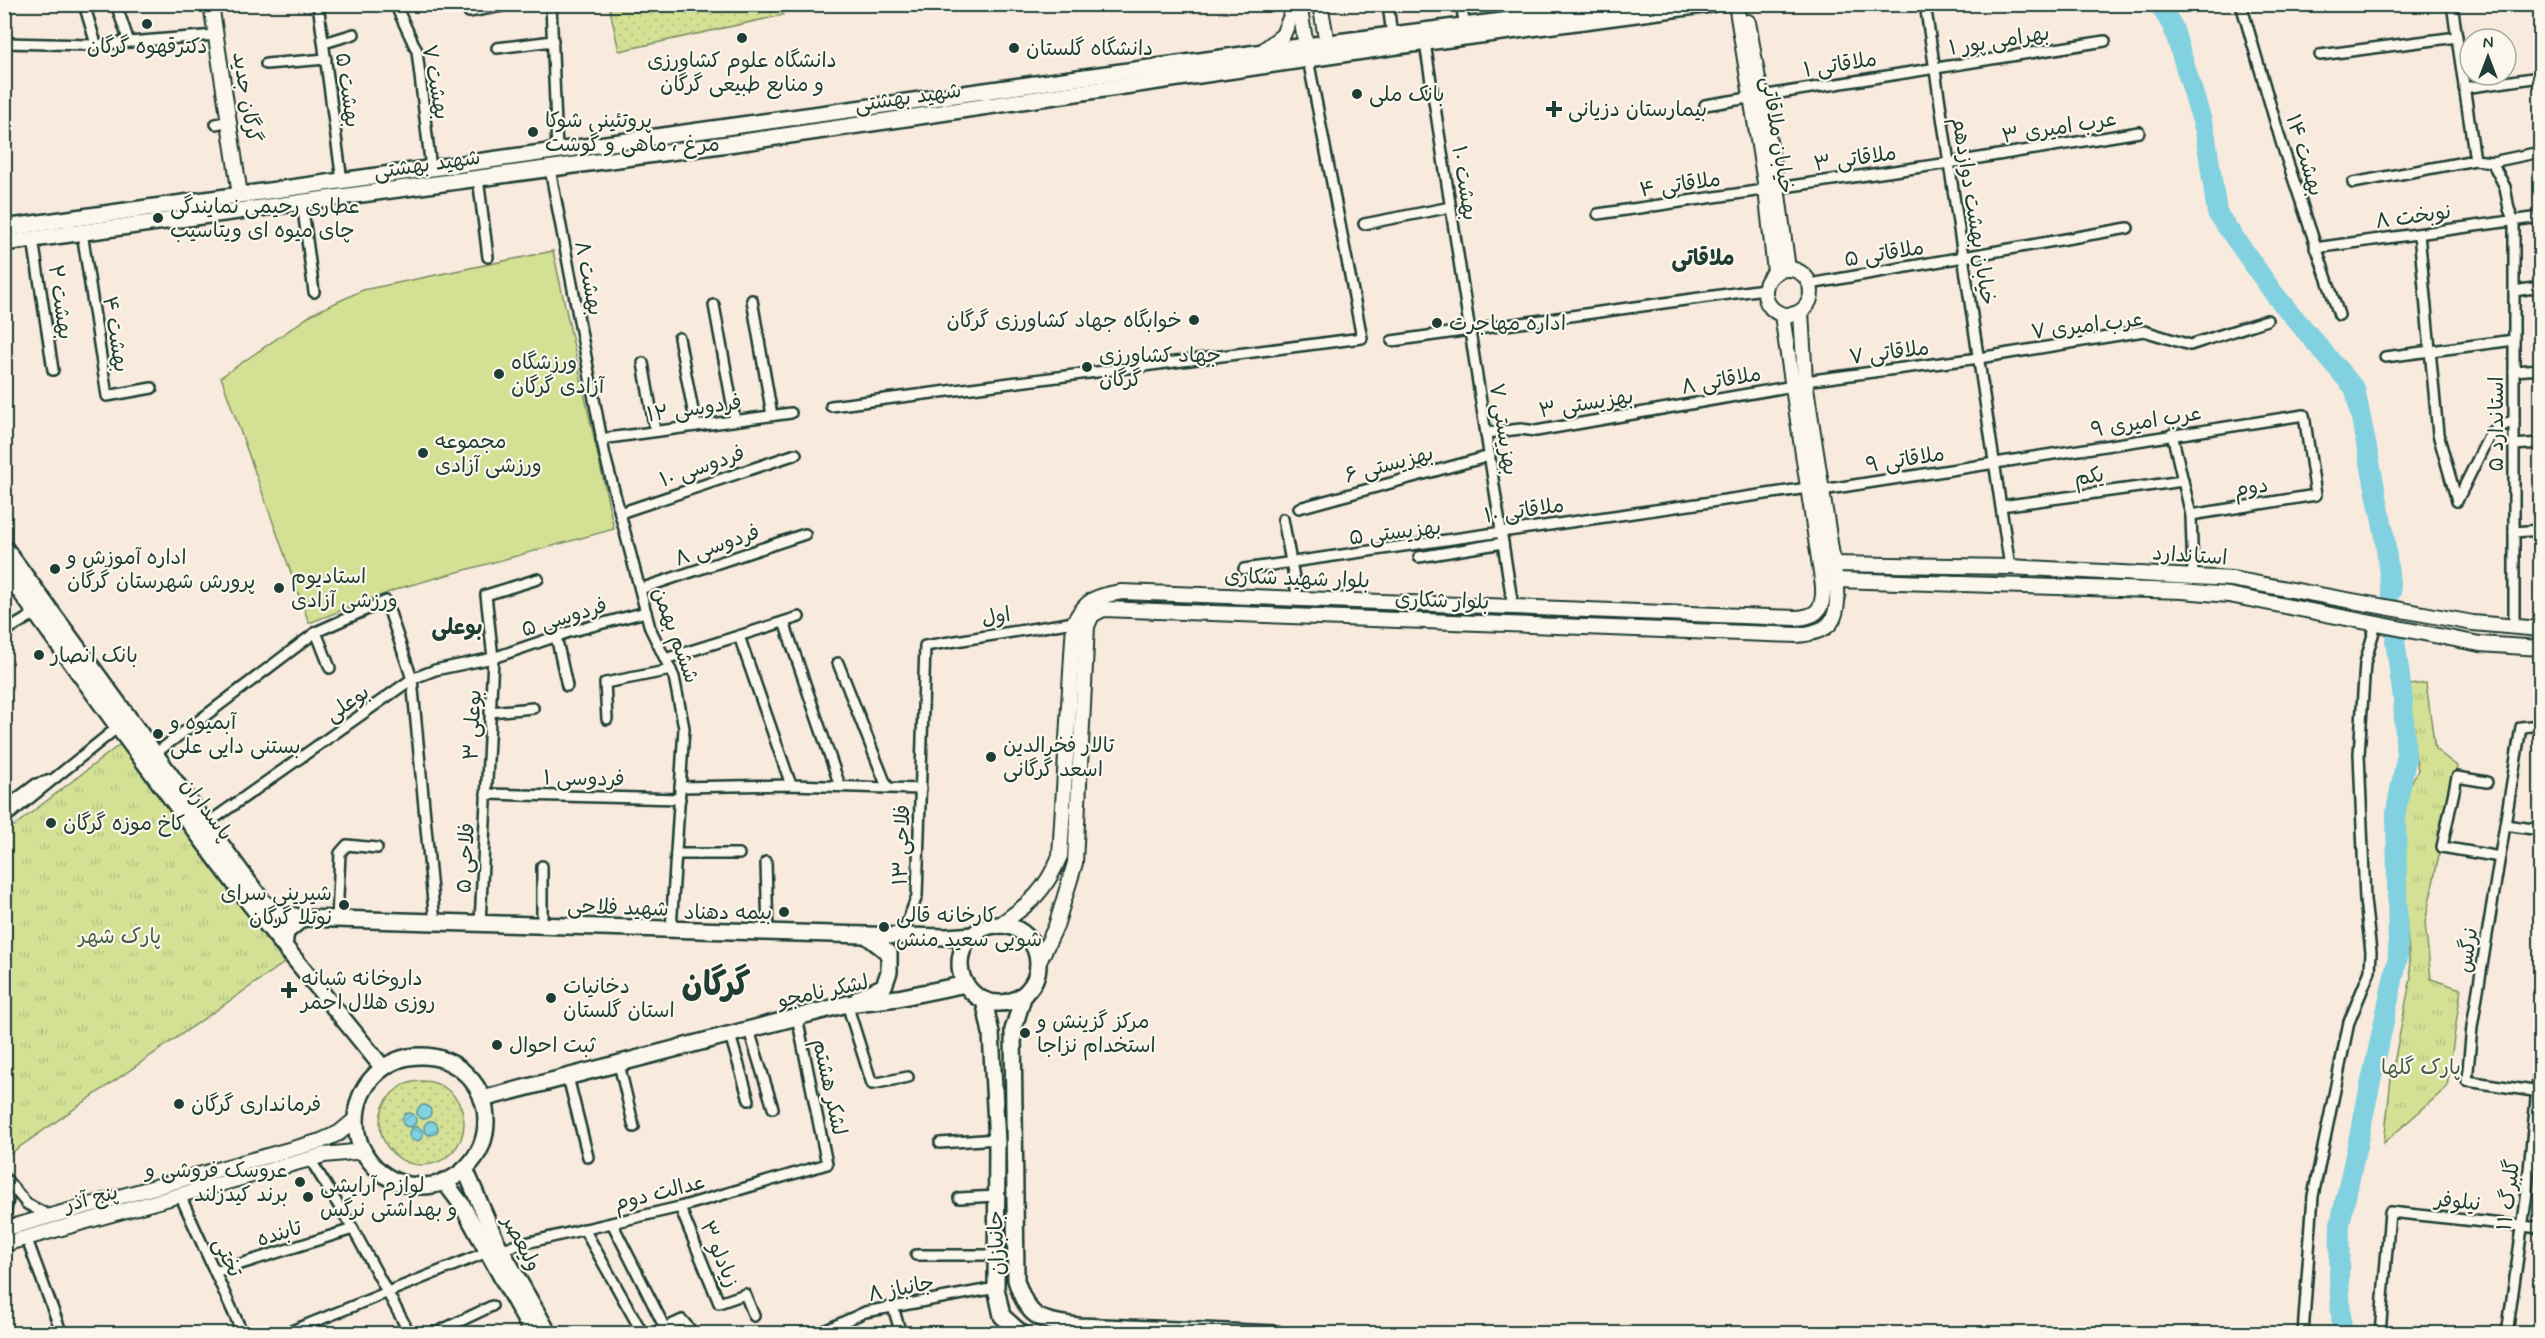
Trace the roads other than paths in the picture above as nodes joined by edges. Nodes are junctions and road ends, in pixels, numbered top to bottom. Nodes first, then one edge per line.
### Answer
1 (84, 4) edge
2 (116, 4) edge
3 (211, 4) edge
4 (318, 4) edge
5 (395, 4) edge
6 (551, 4) edge
7 (1298, 4) edge
8 (1320, 4) edge
9 (1388, 4) edge
10 (1461, 4) edge
11 (1635, 4) edge
12 (1711, 4) edge
13 (1736, 4) edge
14 (1746, 4) edge
15 (1925, 4) edge
16 (2241, 4) edge
17 (2452, 4) edge
18 (507, 5) edge
19 (1553, 10) edge
20 (468, 12) dead end
21 (1465, 26) junction
22 (354, 34) dead end
23 (216, 35) junction
24 (1392, 36) junction
25 (2457, 37) junction
26 (553, 41) junction
27 (2105, 41) dead end
28 (129, 42) junction
29 (1425, 43) junction
30 (5, 44) edge
31 (324, 44) junction
32 (94, 45) junction
33 (497, 48) dead end
34 (1328, 50) junction
35 (1307, 52) junction
36 (1260, 53) junction
37 (2320, 55) dead end
38 (326, 59) junction
39 (266, 64) dead end
40 (1935, 68) junction
41 (2541, 77) edge
42 (2464, 88) junction
43 (1756, 95) junction
44 (1705, 105) dead end
45 (795, 118) junction
46 (2139, 132) dead end
47 (799, 134) junction
48 (557, 151) junction
49 (2541, 152) edge
50 (2475, 160) junction
51 (2492, 162) junction
52 (1949, 163) junction
53 (431, 169) junction
54 (550, 169) junction
55 (478, 178) junction
56 (342, 181) junction
57 (2354, 183) dead end
58 (1772, 188) junction
59 (240, 195) junction
60 (302, 202) junction
61 (1450, 207) junction
62 (1598, 214) dead end
63 (140, 217) junction
64 (2541, 217) edge
65 (2514, 221) junction
66 (1364, 224) dead end
67 (4, 228) edge
68 (2128, 228) dead end
69 (82, 232) junction
70 (2419, 234) junction
71 (33, 239) junction
72 (4, 243) edge
73 (2315, 248) junction
74 (488, 257) dead end
75 (1963, 258) junction
76 (1782, 270) junction
77 (1810, 284) junction
78 (2541, 287) edge
79 (1764, 289) junction
80 (2514, 291) junction
81 (314, 292) dead end
82 (752, 300) dead end
83 (714, 305) dead end
84 (1801, 312) junction
85 (1782, 315) junction
86 (2339, 315) dead end
87 (2267, 320) dead end
88 (1470, 328) junction
89 (680, 338) dead end
90 (2514, 340) junction
91 (1392, 341) dead end
92 (2430, 351) junction
93 (2385, 357) dead end
94 (1979, 358) junction
95 (643, 363) dead end
96 (2541, 369) edge
97 (53, 370) dead end
98 (2514, 371) junction
99 (1799, 383) junction
100 (152, 388) dead end
101 (592, 394) joint
102 (831, 406) dead end
103 (1656, 410) joint
104 (791, 412) dead end
105 (772, 415) junction
106 (735, 420) junction
107 (2514, 420) junction
108 (696, 426) junction
109 (655, 431) junction
110 (1486, 433) junction
111 (2172, 434) junction
112 (601, 439) junction
113 (2541, 443) edge
114 (2514, 445) junction
115 (796, 454) dead end
116 (1490, 456) junction
117 (1993, 464) junction
118 (2183, 481) junction
119 (1815, 489) junction
120 (2316, 495) joint
121 (2001, 506) junction
122 (1299, 507) dead end
123 (620, 513) junction
124 (2191, 515) junction
125 (1283, 519) dead end
126 (2541, 530) edge
127 (2514, 532) junction
128 (805, 534) dead end
129 (1503, 540) junction
130 (4, 547) edge
131 (1419, 557) dead end
132 (1833, 564) junction
133 (1859, 564) junction
134 (2010, 567) junction
135 (4, 569) edge
136 (1244, 569) joint
137 (1821, 572) joint
138 (2193, 575) junction
139 (538, 579) dead end
140 (1836, 580) junction
141 (1859, 581) junction
142 (640, 589) junction
143 (1298, 599) junction
144 (1320, 600) junction
145 (1514, 607) junction
146 (646, 612) junction
147 (36, 613) junction
148 (1319, 616) junction
149 (798, 617) dead end
150 (784, 622) junction
151 (1074, 622) junction
152 (2376, 624) junction
153 (2514, 628) junction
154 (2541, 629) edge
155 (4, 632) edge
156 (316, 632) junction
157 (556, 636) junction
158 (739, 636) junction
159 (925, 646) joint
160 (2541, 648) edge
161 (493, 658) junction
162 (666, 659) junction
163 (838, 663) dead end
164 (330, 668) dead end
165 (671, 670) junction
166 (412, 679) junction
167 (567, 686) dead end
168 (533, 708) dead end
169 (490, 712) junction
170 (607, 719) dead end
171 (2541, 725) edge
172 (118, 727) junction
173 (156, 753) junction
174 (2487, 782) dead end
175 (791, 785) junction
176 (840, 786) junction
177 (681, 787) junction
178 (887, 787) junction
179 (37, 789) junction
180 (921, 789) junction
181 (486, 794) junction
182 (680, 799) junction
183 (5, 807) edge
184 (4, 819) edge
185 (205, 825) junction
186 (2505, 825) junction
187 (2541, 830) edge
188 (377, 848) dead end
189 (676, 854) junction
190 (739, 854) dead end
191 (2500, 857) junction
192 (766, 862) dead end
193 (542, 866) dead end
194 (263, 902) joint
195 (303, 918) junction
196 (337, 919) junction
197 (435, 922) junction
198 (480, 924) junction
199 (542, 926) junction
200 (998, 926) junction
201 (671, 929) junction
202 (768, 932) junction
203 (866, 935) junction
204 (975, 935) junction
205 (902, 936) junction
206 (284, 946) junction
207 (1038, 964) junction
208 (966, 984) junction
209 (1024, 994) junction
210 (984, 1000) junction
211 (847, 1004) junction
212 (797, 1017) junction
213 (749, 1030) junction
214 (730, 1035) junction
215 (2541, 1059) edge
216 (619, 1064) junction
217 (381, 1065) junction
218 (568, 1077) junction
219 (908, 1077) dead end
220 (994, 1081) junction
221 (1014, 1081) junction
222 (2539, 1092) edge
223 (488, 1098) junction
224 (749, 1100) dead end
225 (773, 1108) dead end
226 (356, 1119) junction
227 (634, 1126) dead end
228 (997, 1139) junction
229 (940, 1143) dead end
230 (364, 1151) junction
231 (588, 1157) dead end
232 (310, 1159) junction
233 (827, 1164) joint
234 (465, 1169) junction
235 (4, 1177) edge
236 (444, 1181) junction
237 (4, 1188) edge
238 (180, 1195) junction
239 (997, 1196) junction
240 (959, 1198) dead end
241 (680, 1207) junction
242 (50, 1216) junction
243 (4, 1223) edge
244 (612, 1223) junction
245 (2523, 1226) junction
246 (2541, 1228) edge
247 (4, 1229) edge
248 (353, 1229) junction
249 (584, 1229) junction
250 (27, 1237) junction
251 (4, 1244) edge
252 (494, 1250) junction
253 (916, 1255) dead end
254 (996, 1255) junction
255 (215, 1272) junction
256 (996, 1288) junction
257 (387, 1292) junction
258 (492, 1306) dead end
259 (893, 1307) junction
260 (754, 1316) dead end
261 (665, 1328) junction
262 (1019, 1333) edge
263 (1230, 1333) edge
264 (62, 1334) edge
265 (243, 1334) edge
266 (284, 1334) edge
267 (410, 1334) edge
268 (433, 1334) edge
269 (533, 1334) edge
270 (549, 1334) edge
271 (643, 1334) edge
272 (651, 1334) edge
273 (694, 1334) edge
274 (817, 1334) edge
275 (901, 1334) edge
276 (1277, 1334) edge
277 (2303, 1334) edge
278 (2380, 1334) edge
279 (2507, 1334) edge

1 - 32 street
2 - 28 street
3 - 23 main road, گرگان جدید
4 - 31 street, بهشت ۵
5 - 53 street, بهشت ۷
6 - 26 street
7 - 35 main road
7 - 36 main road
8 - 34 main road
9 - 24 street
10 - 21 street
11 - 19 main road, شهید بهشتی
12 - 29 main road, شهید بهشتی
13 - 43 main road, خیابان ملاقاتی
14 - 43 main road, خیابان ملاقاتی
15 - 40 street, خیابان بهشت دوازدهم
16 - 73 street, بهشت ۱۴
17 - 25 street
18 - 20 street
19 - 21 main road, شهید بهشتی
21 - 24 main road, شهید بهشتی
22 - 31 street
23 - 28 street
23 - 59 main road, گرگان جدید
24 - 34 main road, شهید بهشتی
25 - 37 street
25 - 42 street
26 - 33 street
26 - 48 street
27 - 40 street, ۱ بهرامی پور
28 - 32 street
29 - 34 main road, شهید بهشتی
29 - 61 street, بهشت ۱۰
30 - 32 street
31 - 38 street, بهشت ۵
34 - 35 main road, شهید بهشتی
35 - 36 main road, شهید بهشتی
35 - 47 main road, شهید بهشتی
35 - 102 street
36 - 45 main road, شهید بهشتی
38 - 39 street
38 - 56 street, بهشت ۵
40 - 43 street, ملاقاتی ۱
40 - 52 street, خیابان بهشت دوازدهم
41 - 42 street
42 - 50 street
43 - 44 street, ملاقاتی ۱
43 - 58 main road, خیابان ملاقاتی
45 - 47 main road
45 - 48 main road, شهید بهشتی
46 - 52 street, ۳ عرب امیری
47 - 54 main road, شهید بهشتی
48 - 53 main road, شهید بهشتی
49 - 51 street
50 - 51 street
50 - 57 street
51 - 65 street, ۵ استاندارد
52 - 58 street, ملاقاتی ۳
52 - 75 street, خیابان بهشت دوازدهم
53 - 56 main road, شهید بهشتی
54 - 55 main road, شهید بهشتی
54 - 101 street, ۸ بهشت
55 - 60 main road, شهید بهشتی
55 - 74 street
56 - 59 main road, شهید بهشتی
58 - 62 street, ملاقاتی ۴
58 - 76 main road, خیابان ملاقاتی
59 - 63 main road, شهید بهشتی
60 - 63 main road, شهید بهشتی
60 - 81 street
61 - 66 street
61 - 88 street, بهشت ۱۰
63 - 67 main road, شهید بهشتی
63 - 69 main road, شهید بهشتی
64 - 65 street, ۸ نوبخت
65 - 70 street, ۸ نوبخت
65 - 80 street, ۵ استاندارد
68 - 75 street, ملاقاتی ۵
69 - 71 main road, شهید بهشتی
69 - 100 street, ۴ بهشت
70 - 73 street, ۸ نوبخت
70 - 92 street
71 - 72 main road, شهید بهشتی
71 - 97 street, بهشت ۲
73 - 86 street, بهشت ۱۴
75 - 77 street, ملاقاتی ۵
75 - 94 street, خیابان بهشت دوازدهم
76 - 77 main road
76 - 79 main road
77 - 84 main road
78 - 80 street
79 - 85 main road
79 - 88 street
80 - 90 street, ۵ استاندارد
82 - 105 street
83 - 106 street
84 - 85 main road
84 - 99 main road, بلوار شکاری
85 - 99 main road, بلوار شکاری
87 - 94 street, ۷ عرب امیری
88 - 91 street
88 - 110 street, ۷ بهزیستی
89 - 108 street
90 - 92 street
90 - 98 street, ۵ استاندارد
92 - 93 street
92 - 107 street
94 - 99 street, ۷ ملاقاتی
94 - 117 street, خیابان بهشت دوازدهم
95 - 109 street
96 - 98 street
98 - 107 street, ۵ استاندارد
99 - 103 street, ملاقاتی ۸
99 - 119 main road, بلوار شکاری
101 - 112 street, ششم بهمن
103 - 110 street, ۳ بهزیستی
104 - 105 street, ۱۲ فردوسی
105 - 106 street, ۱۲ فردوسی
106 - 108 street, ۱۲ فردوسی
107 - 114 street, ۵ استاندارد
108 - 109 street, ۱۲ فردوسی
109 - 112 street, ۱۲ فردوسی
110 - 116 street, ۷ بهزیستی
111 - 117 street, ۹ عرب امیری
111 - 118 street
111 - 120 street, ۹ عرب امیری
112 - 123 street, ششم بهمن
113 - 114 street
114 - 127 street, ۵ استاندارد
115 - 123 street, ۱۰ فردوسی
116 - 122 street, بهزیستی ۶
116 - 129 street, ۷ بهزیستی
117 - 119 street, ملاقاتی ۹
117 - 121 street, خیابان بهشت دوازدهم
118 - 121 street, یکم
118 - 124 street
119 - 132 main road, بلوار شکاری
119 - 136 street, ۱۰ ملاقاتی
119 - 137 main road, بلوار شکاری
120 - 124 street, دوم
121 - 134 street, خیابان بهشت دوازدهم
123 - 142 street, ششم بهمن
124 - 138 street
125 - 143 street
126 - 127 street
127 - 153 street, ۵ استاندارد
128 - 142 street, ۸ فردوسی
129 - 131 street
129 - 136 street, ۵ بهزیستی
129 - 145 street, ۷ بهزیستی
130 - 173 main road, پاسداران
132 - 133 main road, استاندارد
132 - 140 main road, بلوار شکاری
133 - 134 main road, استاندارد
133 - 141 main road
134 - 138 main road, استاندارد
135 - 147 main road, پاسداران
137 - 145 main road, بلوار شهید شکاری
138 - 153 main road, استاندارد
139 - 161 street, ۳ بوعلی
140 - 141 main road, استاندارد
140 - 148 main road, بلوار شکاری
141 - 152 main road, استاندارد
142 - 146 street, ششم بهمن
143 - 144 main road, بلوار شهید شکاری
143 - 151 main road, بلوار شهید شکاری
144 - 145 main road, بلوار شهید شکاری
144 - 148 main road
146 - 157 street, ۵ فردوسی
146 - 162 street, ششم بهمن
147 - 155 street
147 - 172 main road, پاسداران
148 - 207 main road, بلوار شکاری
149 - 150 street
150 - 158 street
150 - 176 street
151 - 159 street, اول
151 - 200 main road
152 - 160 main road, استاندارد
152 - 277 street
153 - 154 main road, استاندارد
156 - 164 street
156 - 166 street
156 - 173 street
157 - 161 street, ۵ فردوسی
157 - 167 street
158 - 162 street
158 - 175 street
159 - 180 street, ۱۳ فلاحی
161 - 166 street, بوعلی
161 - 169 street, ۳ بوعلی
162 - 165 street, ششم بهمن
163 - 178 street
165 - 170 street
165 - 177 street, ششم بهمن
166 - 185 street, بوعلی
166 - 197 street
168 - 169 street
169 - 181 street, ۳ بوعلی
171 - 186 street, نرگس
172 - 179 street
172 - 206 main road, پاسداران
173 - 185 main road, پاسداران
174 - 191 street
175 - 176 street
175 - 177 street
176 - 178 street
177 - 182 street, ششم بهمن
178 - 180 street
179 - 183 street
179 - 184 street
180 - 205 street, ۱۳ فلاحی
181 - 182 street, ۱ فردوسی
181 - 198 street, ۵ فلاحی
182 - 189 street, ششم بهمن
185 - 194 main road, پاسداران
186 - 187 street
186 - 191 street, نرگس
188 - 196 street
189 - 190 street
189 - 201 street, ششم بهمن
191 - 222 street, نرگس
192 - 202 street
193 - 199 street
194 - 195 main road, شهید فلاحی
195 - 196 main road, شهید فلاحی
195 - 206 main road
196 - 197 main road, شهید فلاحی
197 - 198 main road, شهید فلاحی
198 - 199 main road, شهید فلاحی
199 - 201 main road, شهید فلاحی
200 - 204 main road
200 - 207 main road
201 - 202 main road, شهید فلاحی
202 - 203 main road, شهید فلاحی
203 - 205 main road, شهید فلاحی
203 - 211 main road
204 - 205 main road, شهید فلاحی
204 - 208 main road
206 - 217 main road, پاسداران
207 - 209 main road
208 - 210 main road
208 - 211 main road, لشکر نامجو
209 - 210 main road
209 - 221 main road, جانبازان
210 - 220 main road, جانبازان
211 - 212 main road, لشکر نامجو
211 - 219 street
212 - 213 main road, لشکر نامجو
212 - 233 street, لشکر هشتم
213 - 214 main road, لشکر نامجو
213 - 225 street
214 - 216 main road, لشکر نامجو
214 - 224 street
215 - 222 street, گلبرگ ۱۱
216 - 218 main road, لشکر نامجو
216 - 227 street
217 - 223 main road
217 - 226 main road
218 - 223 main road, لشکر نامجو
218 - 231 street
220 - 221 main road
220 - 228 main road, جانبازان
221 - 263 main road, جانبازان
222 - 245 street, گلبرگ ۱۱
223 - 234 main road
226 - 230 main road
226 - 242 main road, پنج آذر
228 - 229 street
228 - 239 main road, جانبازان
230 - 232 main road, پنج آذر
230 - 236 main road
232 - 238 main road, پنج آذر
232 - 248 street
233 - 241 street, عدالت دوم
234 - 236 main road
234 - 252 main road, ولیعصر
235 - 242 street
236 - 252 main road, ولیعصر
237 - 243 street
238 - 250 main road, پنج آذر
238 - 255 street, تختی
239 - 240 street
239 - 254 main road, جانبازان
241 - 244 street, عدالت دوم
241 - 260 street, زیادلو ۳
242 - 247 main road, پنج آذر
244 - 249 street, عدالت دوم
244 - 261 street
245 - 246 street, نیلوفر
245 - 278 street, نیلوفر
245 - 279 street, گلبرگ ۱۱
248 - 255 street, تابنده
248 - 257 street
249 - 252 street, عدالت دوم
249 - 271 street
250 - 251 main road, پنج آذر
250 - 264 street
252 - 257 street, عدالت دوم
252 - 269 main road, ولیعصر
252 - 270 main road, ولیعصر
253 - 254 street
254 - 256 main road, جانبازان
255 - 265 street, تختی
256 - 259 street, جانباز ۸
256 - 262 main road, جانبازان
257 - 266 street, عدالت دوم
257 - 267 street
258 - 268 street
259 - 274 street, جانباز ۸
259 - 275 street
261 - 272 street
261 - 273 street
263 - 276 main road, جانبازان

